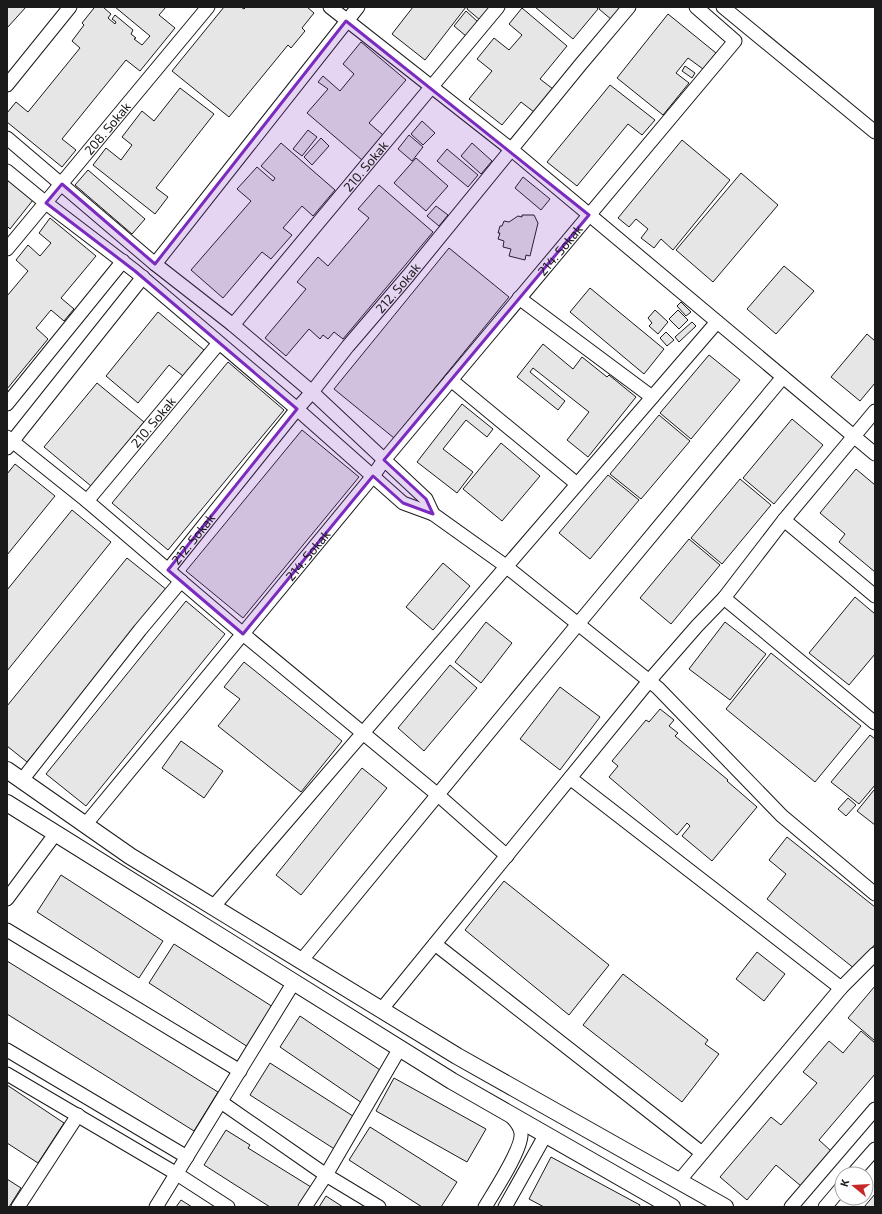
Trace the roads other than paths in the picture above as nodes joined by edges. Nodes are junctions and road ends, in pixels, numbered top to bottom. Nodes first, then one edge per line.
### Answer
1 (70, 7) edge
2 (208, 7) edge
3 (330, 7) edge
4 (358, 7) edge
5 (498, 7) edge
6 (630, 7) edge
7 (696, 7) edge
8 (723, 7) edge
9 (346, 21) junction
10 (7, 85) edge
11 (431, 87) junction
12 (875, 132) edge
13 (7, 138) edge
14 (512, 150) junction
15 (7, 171) edge
16 (62, 184) junction
17 (46, 203) junction
18 (589, 215) junction
19 (7, 250) edge
20 (123, 261) junction
21 (155, 264) junction
22 (143, 277) junction
23 (519, 298) junction
24 (717, 322) junction
25 (233, 325) junction
26 (220, 343) junction
27 (783, 378) junction
28 (451, 380) junction
29 (312, 392) junction
30 (652, 397) junction
31 (7, 404) edge
32 (297, 408) junction
33 (875, 412) edge
34 (854, 436) junction
35 (9, 442) edge
36 (875, 454) edge
37 (384, 460) junction
38 (373, 476) junction
39 (577, 484) junction
40 (87, 501) junction
41 (433, 514) junction
42 (784, 520) junction
43 (506, 566) junction
44 (168, 570) junction
45 (181, 581) junction
46 (875, 596) edge
47 (724, 598) junction
48 (578, 624) junction
49 (243, 634) junction
50 (649, 681) junction
51 (875, 723) edge
52 (363, 733) junction
53 (7, 770) edge
54 (570, 778) junction
55 (22, 780) junction
56 (438, 795) junction
57 (7, 803) edge
58 (85, 825) junction
59 (56, 834) junction
60 (507, 856) junction
61 (875, 894) edge
62 (7, 899) edge
63 (212, 907) junction
64 (7, 930) edge
65 (435, 944) junction
66 (875, 954) edge
67 (301, 961) junction
68 (294, 982) junction
69 (841, 988) junction
70 (382, 1010) junction
71 (400, 1048) junction
72 (7, 1050) edge
73 (240, 1071) junction
74 (7, 1074) edge
75 (221, 1102) junction
76 (875, 1109) edge
77 (509, 1113) junction
78 (78, 1115) junction
79 (546, 1134) junction
80 (875, 1149) edge
81 (702, 1153) junction
82 (186, 1158) junction
83 (861, 1166) edge
84 (177, 1174) junction
85 (326, 1175) junction
86 (679, 1181) junction
87 (834, 1196) edge
88 (652, 1202) edge
89 (18, 1207) edge
90 (156, 1207) edge
91 (228, 1207) edge
92 (305, 1207) edge
93 (379, 1207) edge
94 (486, 1207) edge
95 (505, 1207) edge
96 (672, 1207) edge
97 (725, 1207) edge
98 (791, 1207) edge
99 (825, 1207) edge

1 - 10 street
2 - 16 street, 208. Sokak
3 - 9 street
4 - 9 street
5 - 11 street, 210. Sokak
6 - 14 street, 212. Sokak
7 - 18 street, 214. Sokak
8 - 12 street
9 - 11 street
9 - 21 street
11 - 14 street
11 - 25 street, 210. Sokak
13 - 16 street
14 - 18 street
14 - 29 street, 212. Sokak
15 - 17 street
16 - 17 street, 208. Sokak
16 - 21 street
17 - 19 street, 208. Sokak
17 - 20 street
18 - 23 street, 214. Sokak
18 - 24 street
20 - 22 street
20 - 31 street
21 - 25 street
22 - 26 street
22 - 35 street
23 - 28 street, 214. Sokak
23 - 30 street
24 - 27 street
24 - 30 street
25 - 29 street
26 - 32 street
26 - 40 street, 210. Sokak
27 - 34 street
27 - 48 street
28 - 37 street, 214. Sokak
28 - 39 street
29 - 32 street, 212. Sokak
29 - 37 street
30 - 39 street
32 - 38 street
32 - 44 street, 212. Sokak
33 - 34 street
34 - 36 street
34 - 42 street
35 - 40 street
37 - 38 street, 214. Sokak
37 - 41 street
38 - 41 street
38 - 49 street, 214. Sokak
39 - 43 street
40 - 44 street
41 - 43 street
42 - 46 street
42 - 47 street
43 - 48 street
43 - 52 street
44 - 45 street
45 - 49 street
45 - 55 street
47 - 50 street
47 - 51 street
48 - 50 street
48 - 56 street
49 - 52 street
49 - 58 street, 214. Sokak
50 - 54 street
50 - 61 street
52 - 56 street
52 - 63 street
53 - 55 main road
54 - 60 street
54 - 69 street
55 - 58 main road
56 - 60 street
56 - 67 street
57 - 59 main road
58 - 63 main road
59 - 62 street
59 - 68 main road
60 - 65 street
63 - 67 main road
64 - 73 street
65 - 70 street
65 - 81 street
66 - 69 street
67 - 70 main road
68 - 71 main road
68 - 73 street
69 - 81 street
70 - 86 main road
71 - 77 main road
71 - 85 street
72 - 82 street
73 - 75 street
74 - 78 street
75 - 82 street
75 - 85 street
76 - 98 street
77 - 79 main road
77 - 94 street
78 - 84 street
78 - 89 street
79 - 88 main road
79 - 95 street
80 - 83 street
81 - 86 street
82 - 84 street
84 - 90 street
84 - 91 street
85 - 92 street
85 - 93 street
86 - 97 main road
87 - 99 street
88 - 96 main road

